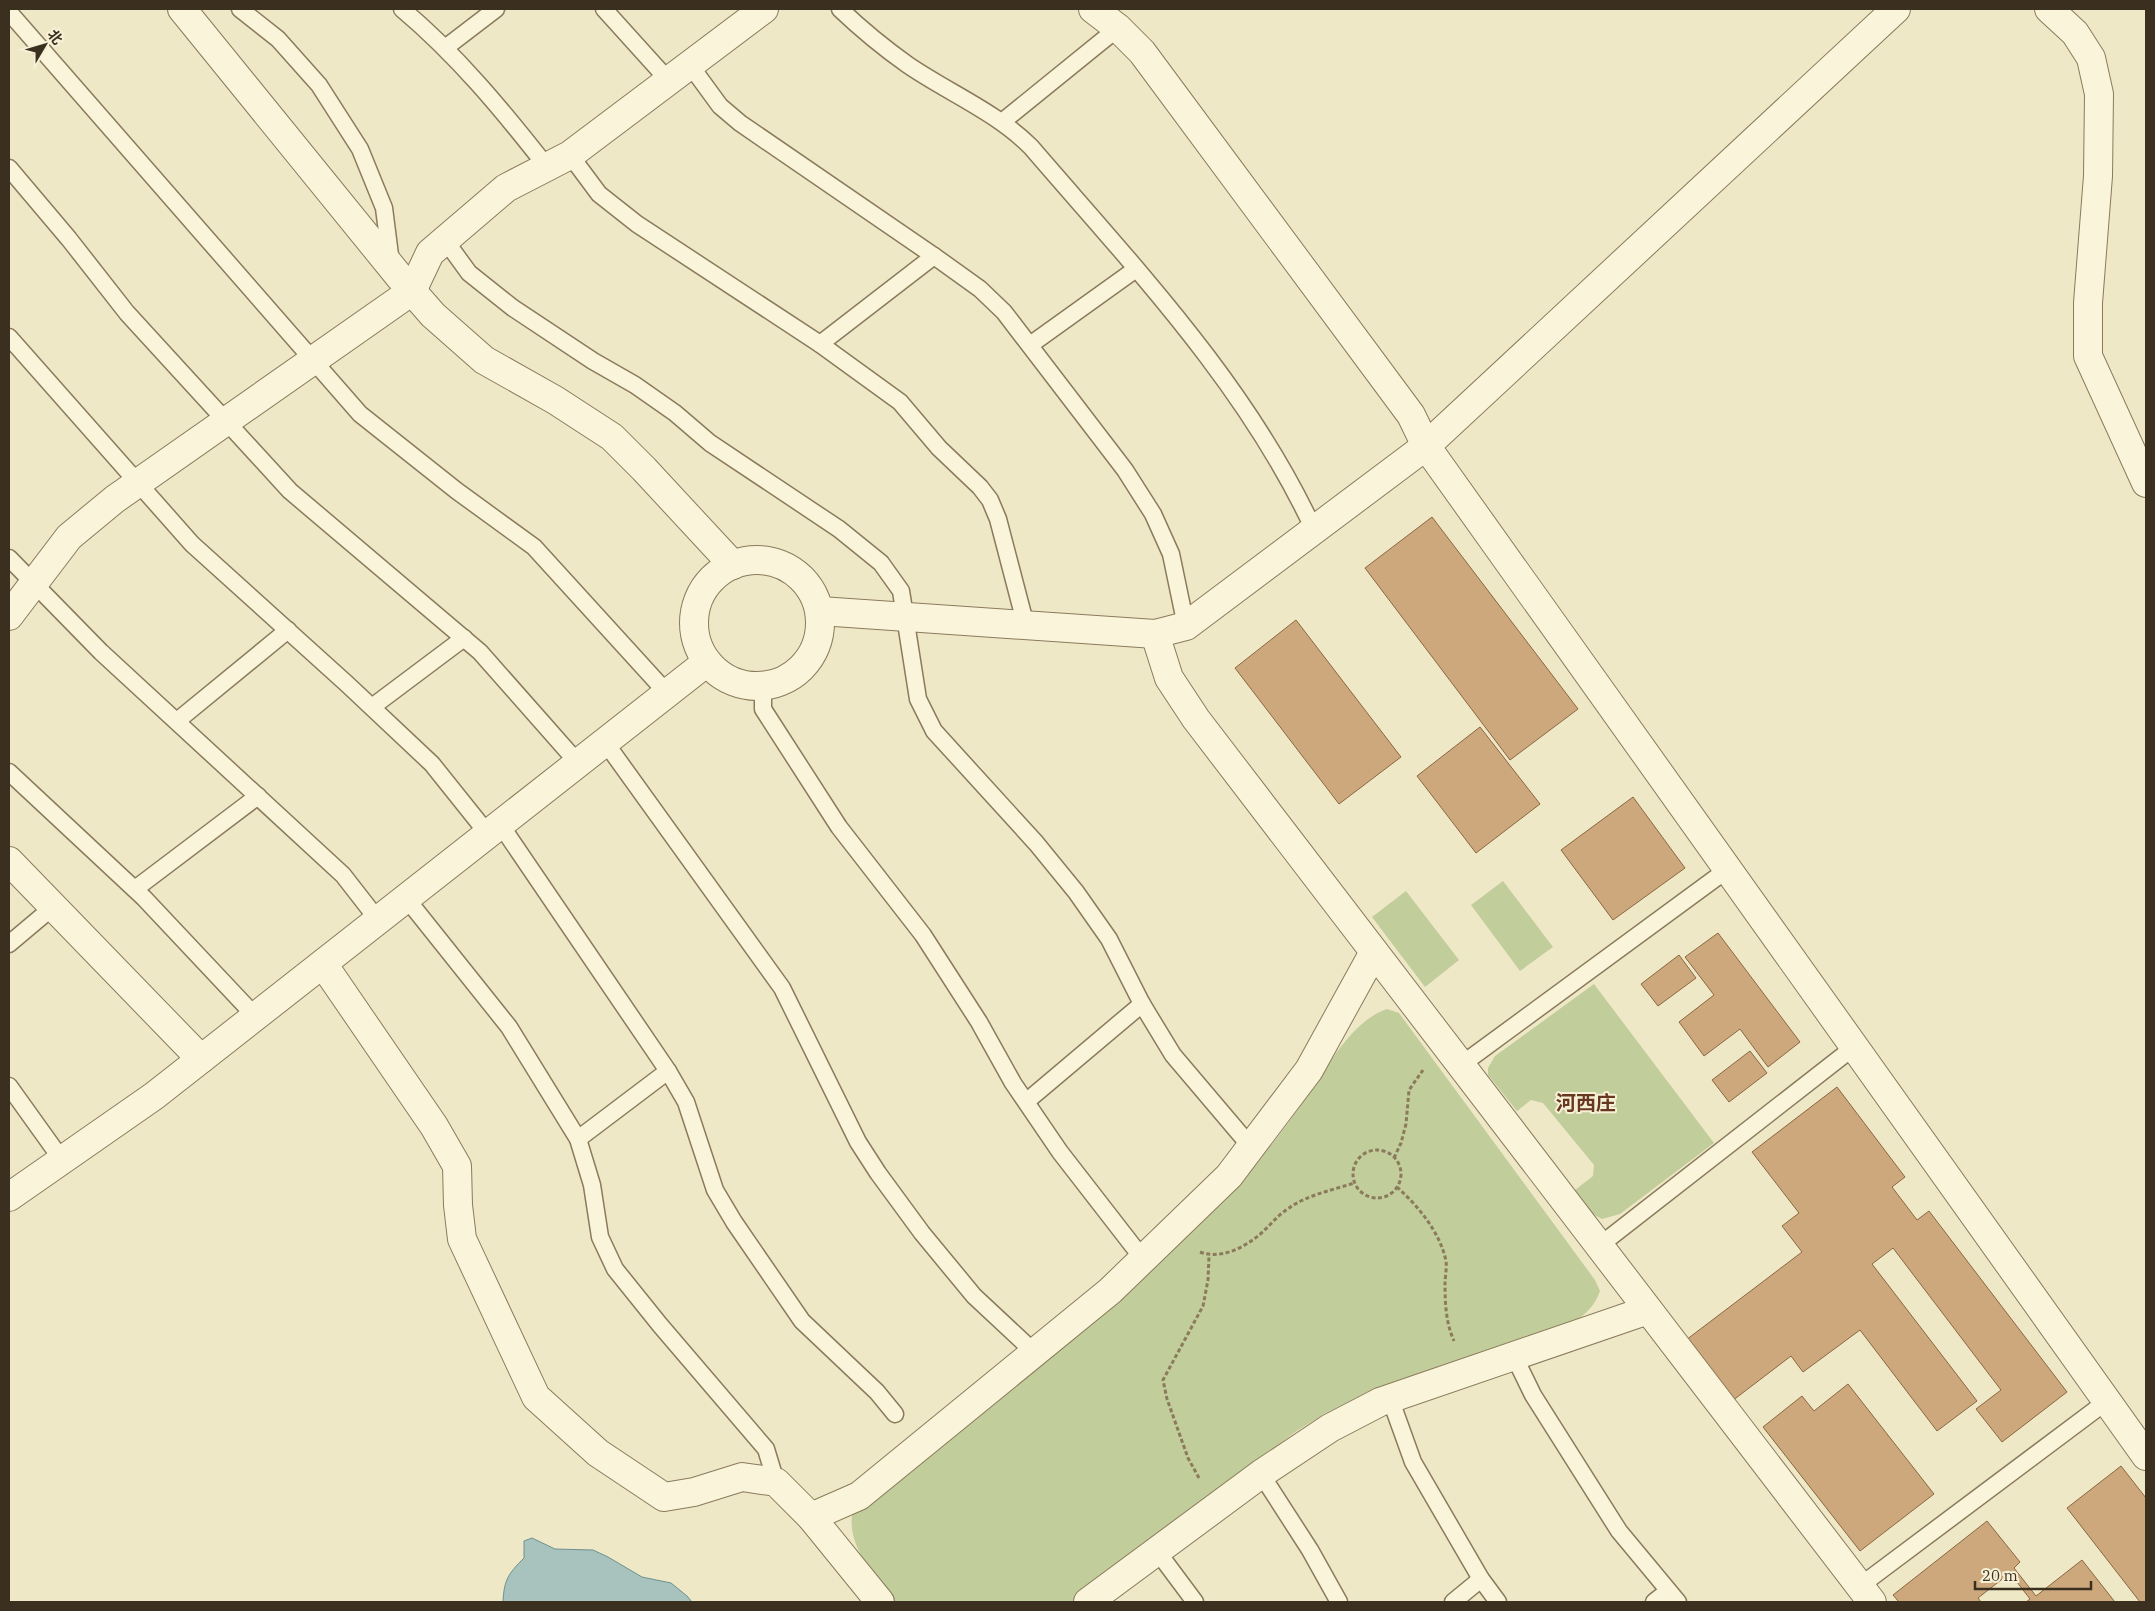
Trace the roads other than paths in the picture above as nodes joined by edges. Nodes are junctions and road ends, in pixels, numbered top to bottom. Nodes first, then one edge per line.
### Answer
1 (182, 9) edge
2 (240, 9) edge
3 (402, 9) edge
4 (496, 9) edge
5 (604, 9) edge
6 (764, 9) edge
7 (840, 9) edge
8 (1093, 9) edge
9 (1896, 9) edge
10 (2049, 9) edge
11 (9, 12) edge
12 (1118, 28) junction
13 (445, 48) junction
14 (679, 73) junction
15 (1002, 122) junction
16 (559, 161) junction
17 (9, 168) edge
18 (445, 240) junction
19 (934, 256) junction
20 (391, 266) junction
21 (1136, 269) junction
22 (412, 290) junction
23 (9, 337) edge
24 (820, 344) junction
25 (1030, 345) junction
26 (314, 359) junction
27 (226, 421) junction
28 (1426, 446) junction
29 (139, 482) junction
30 (2146, 483) edge
31 (1314, 530) junction
32 (9, 558) edge
33 (733, 565) junction
34 (34, 583) junction
35 (820, 611) junction
36 (9, 616) edge
37 (905, 617) junction
38 (1026, 626) junction
39 (1186, 626) junction
40 (288, 630) junction
41 (1155, 634) junction
42 (464, 638) junction
43 (706, 662) junction
44 (763, 687) junction
45 (667, 693) junction
46 (372, 708) junction
47 (177, 721) junction
48 (605, 742) junction
49 (578, 763) junction
50 (9, 772) edge
51 (258, 796) junction
52 (494, 829) junction
53 (9, 861) edge
54 (1728, 869) junction
55 (135, 889) junction
56 (406, 898) junction
57 (53, 907) junction
58 (378, 920) junction
59 (9, 944) edge
60 (1374, 952) junction
61 (323, 964) junction
62 (1142, 1004) junction
63 (256, 1017) junction
64 (1854, 1047) junction
65 (1455, 1058) junction
66 (201, 1059) junction
67 (668, 1071) junction
68 (9, 1086) edge
69 (1027, 1101) junction
70 (578, 1139) junction
71 (1251, 1148) junction
72 (62, 1160) junction
73 (9, 1197) edge
74 (1599, 1246) junction
75 (1143, 1259) junction
76 (1648, 1310) junction
77 (1035, 1353) junction
78 (1514, 1356) junction
79 (1390, 1398) junction
80 (2107, 1401) junction
81 (895, 1414) dead end
82 (2146, 1456) edge
83 (1261, 1474) junction
84 (776, 1482) junction
85 (811, 1517) junction
86 (1156, 1552) junction
87 (1480, 1579) junction
88 (1866, 1594) edge
89 (1673, 1596) edge
90 (880, 1602) edge
91 (1088, 1602) edge
92 (1195, 1602) edge
93 (1339, 1602) edge
94 (1453, 1602) edge
95 (1498, 1602) edge
96 (1654, 1602) edge

1 - 20 street
2 - 20 lane
3 - 13 lane
4 - 13 lane
5 - 14 lane
6 - 14 street
7 - 15 lane
8 - 12 street
9 - 28 street
10 - 30 street
11 - 26 lane
12 - 15 lane
12 - 28 street
13 - 16 lane
14 - 16 street
14 - 19 lane
15 - 21 lane
16 - 18 street
16 - 24 lane
17 - 27 lane
18 - 22 street
18 - 37 lane
19 - 24 lane
19 - 25 lane
20 - 22 street
21 - 25 lane
21 - 31 lane
22 - 26 street
22 - 33 street
23 - 29 lane
24 - 38 lane
25 - 39 lane
26 - 27 street
26 - 45 lane
27 - 29 street
27 - 42 lane
28 - 31 street
28 - 54 street
29 - 34 street
29 - 40 lane
31 - 39 street
32 - 34 lane
33 - 35 street
33 - 43 street
34 - 36 street
34 - 47 lane
35 - 37 street
35 - 44 street
37 - 38 street
37 - 62 lane
38 - 41 street
39 - 41 street
40 - 46 lane
40 - 47 lane
41 - 60 street
42 - 46 lane
42 - 49 lane
43 - 44 street
43 - 45 street
44 - 69 lane
45 - 48 street
46 - 52 lane
47 - 51 lane
48 - 49 street
48 - 77 lane
49 - 52 street
50 - 55 lane
51 - 55 lane
51 - 58 lane
52 - 56 street
52 - 67 lane
53 - 57 street
54 - 64 street
54 - 65 lane
55 - 63 lane
56 - 58 street
56 - 70 lane
57 - 59 lane
57 - 66 street
58 - 61 street
60 - 65 street
60 - 71 street
61 - 63 street
61 - 84 street
62 - 69 lane
62 - 71 lane
63 - 66 street
64 - 74 lane
64 - 80 street
65 - 74 street
66 - 72 street
67 - 70 lane
67 - 81 lane
68 - 72 lane
69 - 75 lane
70 - 84 lane
71 - 75 street
72 - 73 street
74 - 76 street
75 - 77 street
76 - 78 street
76 - 88 street
77 - 85 street
78 - 79 street
78 - 89 lane
79 - 83 street
79 - 87 lane
80 - 82 street
80 - 88 lane
83 - 86 street
83 - 93 lane
84 - 85 street
85 - 90 street
86 - 91 street
86 - 92 lane
87 - 94 lane
87 - 95 lane
89 - 96 lane

